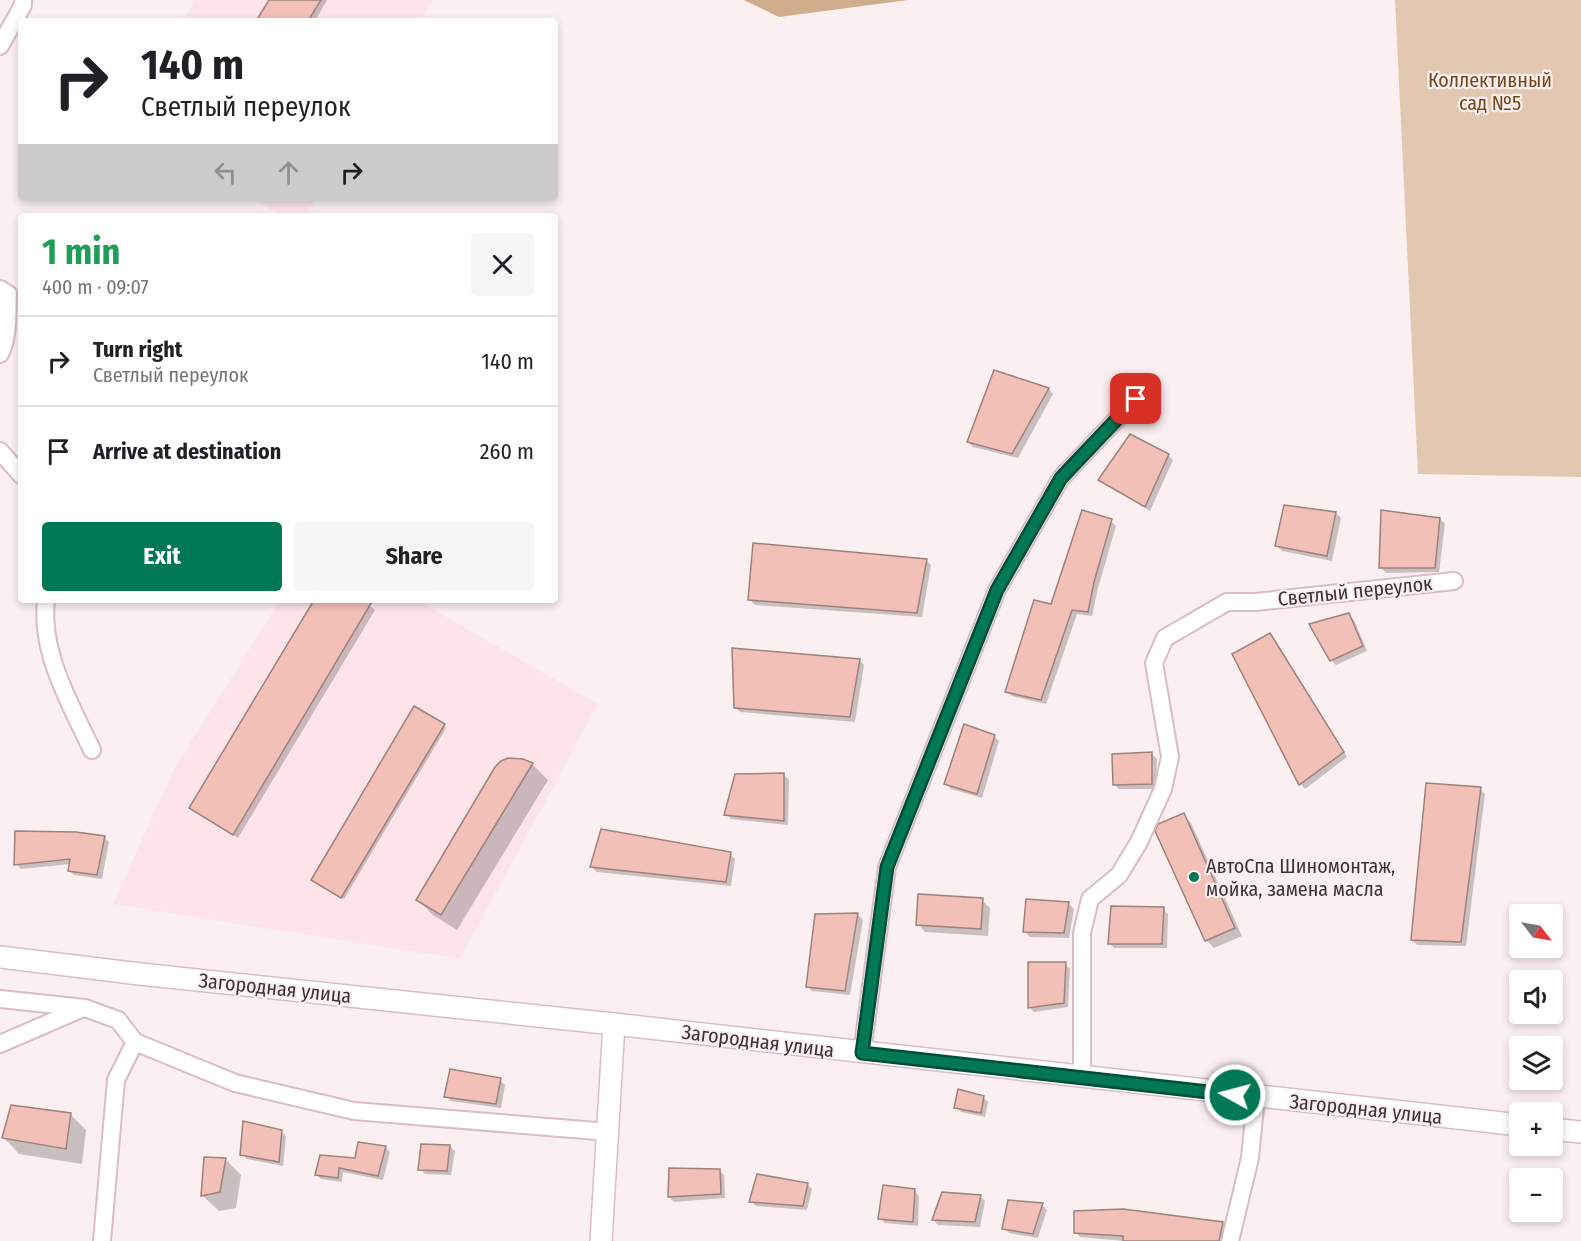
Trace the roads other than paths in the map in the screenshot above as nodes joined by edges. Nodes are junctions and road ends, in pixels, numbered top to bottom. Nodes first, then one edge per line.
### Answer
1 (24, 0) edge
2 (0, 46) edge
3 (0, 289) edge
4 (0, 354) edge
5 (1151, 383) dead end
6 (0, 451) edge
7 (18, 472) edge
8 (1454, 581) dead end
9 (46, 603) edge
10 (92, 750) dead end
11 (0, 957) edge
12 (0, 999) edge
13 (85, 1008) junction
14 (614, 1024) junction
15 (135, 1042) junction
16 (0, 1044) edge
17 (862, 1053) junction
18 (1082, 1077) junction
19 (1256, 1097) junction
20 (1509, 1124) edge
21 (1563, 1130) edge
22 (609, 1132) junction
23 (1581, 1132) edge
24 (102, 1241) edge
25 (601, 1241) edge
26 (1230, 1241) edge

1 - 2 street
3 - 4 street
5 - 17 street
6 - 7 street
8 - 18 street, Светлый переулок
9 - 10 street
11 - 14 street, Загородная улица
12 - 13 street
13 - 15 street
13 - 16 street
14 - 17 street, Загородная улица
14 - 22 street
15 - 22 street
15 - 24 street
17 - 18 street, Загородная улица
18 - 19 street, Загородная улица
19 - 20 street, Загородная улица
19 - 26 street
21 - 23 street
22 - 25 street

